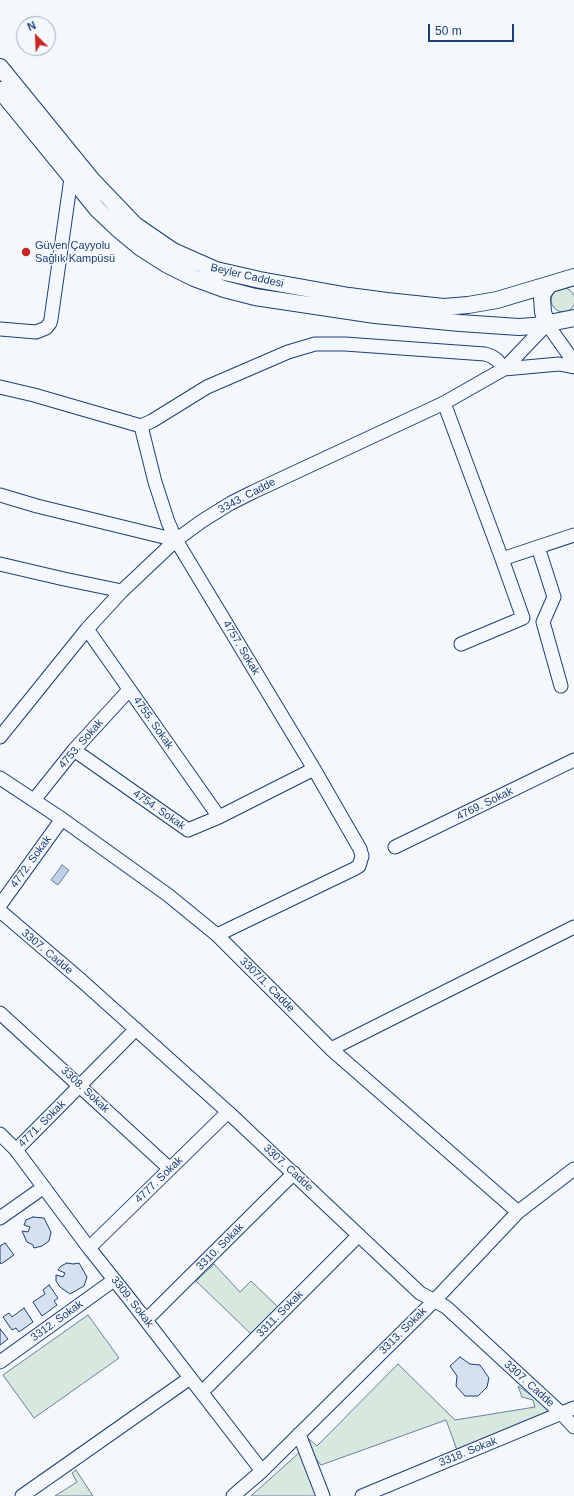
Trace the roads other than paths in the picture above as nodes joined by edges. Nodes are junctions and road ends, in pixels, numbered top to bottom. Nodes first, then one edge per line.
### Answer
1 (0, 67) edge
2 (0, 90) edge
3 (71, 178) junction
4 (572, 280) edge
5 (549, 285) junction
6 (574, 318) edge
7 (547, 324) junction
8 (0, 329) edge
9 (574, 362) edge
10 (574, 366) edge
11 (504, 368) junction
12 (0, 387) edge
13 (444, 403) junction
14 (141, 426) junction
15 (0, 495) edge
16 (574, 535) edge
17 (176, 540) junction
18 (538, 547) junction
19 (502, 559) junction
20 (0, 564) edge
21 (122, 590) junction
22 (87, 629) junction
23 (460, 644) dead end
24 (561, 686) dead end
25 (129, 690) junction
26 (0, 737) edge
27 (74, 750) junction
28 (574, 760) edge
29 (314, 770) junction
30 (0, 778) edge
31 (34, 800) junction
32 (219, 817) junction
33 (62, 819) junction
34 (395, 847) dead end
35 (0, 905) edge
36 (0, 911) edge
37 (574, 927) edge
38 (217, 936) junction
39 (0, 1013) edge
40 (136, 1029) junction
41 (331, 1049) junction
42 (80, 1085) junction
43 (228, 1112) junction
44 (0, 1134) edge
45 (16, 1150) junction
46 (170, 1169) junction
47 (574, 1169) edge
48 (294, 1173) junction
49 (44, 1187) junction
50 (518, 1212) junction
51 (0, 1218) edge
52 (359, 1235) junction
53 (89, 1248) junction
54 (114, 1280) junction
55 (434, 1300) junction
56 (146, 1320) junction
57 (0, 1362) edge
58 (190, 1378) junction
59 (202, 1392) junction
60 (568, 1411) edge
61 (574, 1427) edge
62 (299, 1434) junction
63 (262, 1472) junction
64 (22, 1496) edge
65 (233, 1496) edge
66 (324, 1496) edge
67 (362, 1496) edge

1 - 5 main road, Beyler Caddesi
2 - 3 main road, Beyler Caddesi
3 - 7 main road, Beyler Caddesi
3 - 8 street
4 - 5 main road, Beyler Caddesi
5 - 7 main road
6 - 7 main road, Beyler Caddesi
7 - 9 street
7 - 11 street, 3343. Cadde
10 - 11 street
11 - 13 street, 3343. Cadde
11 - 14 street
12 - 14 street
13 - 17 street, 3343. Cadde
13 - 19 street
14 - 17 street, 4757. Sokak
15 - 17 street
16 - 18 street
17 - 21 street, 3343. Cadde
17 - 29 street, 4757. Sokak
18 - 19 street
18 - 24 street
19 - 23 street
20 - 21 street
21 - 22 street, 3343. Cadde
22 - 25 street, 4755. Sokak
22 - 26 street, 3343. Cadde
25 - 27 street, 4753. Sokak
25 - 32 street, 4755. Sokak
27 - 31 street, 4753. Sokak
27 - 32 street, 4754. Sokak
28 - 34 street, 4769. Sokak
29 - 32 street, 4754. Sokak
29 - 38 street, 4757. Sokak
30 - 31 street, 3307/1. Cadde
31 - 33 street, 3307/1. Cadde
33 - 35 street, 4772. Sokak
33 - 38 street, 3307/1. Cadde
36 - 40 street, 3307. Cadde
37 - 41 street
38 - 41 street, 3307/1. Cadde
39 - 42 street, 3308. Sokak
40 - 42 street, 4771. Sokak
40 - 43 street, 3307. Cadde
41 - 50 street, 3307/1. Cadde
42 - 45 street, 4771. Sokak
42 - 46 street, 3308. Sokak
43 - 46 street, 4777. Sokak
43 - 48 street, 3307. Cadde
44 - 45 street, 3309. Sokak
45 - 49 street, 3309. Sokak
46 - 53 street, 4777. Sokak
47 - 50 street, 3313. Sokak
48 - 52 street, 3307. Cadde
48 - 56 street, 3310. Sokak
49 - 51 street
49 - 53 street, 3309. Sokak
50 - 55 street, 3313. Sokak
52 - 55 street, 3307. Cadde
52 - 59 street, 3311. Sokak
53 - 54 street, 3309. Sokak
54 - 56 street, 3309. Sokak
54 - 57 street, 3312. Sokak
55 - 60 street, 3307. Cadde
55 - 62 street, 3313. Sokak
56 - 58 street, 3309. Sokak
58 - 59 street, 3309. Sokak
58 - 64 street
59 - 63 street, 3309. Sokak
60 - 61 street, 3307. Cadde
60 - 67 street, 3318. Sokak
62 - 63 street, 3313. Sokak
62 - 66 street
63 - 65 street, 3313. Sokak

